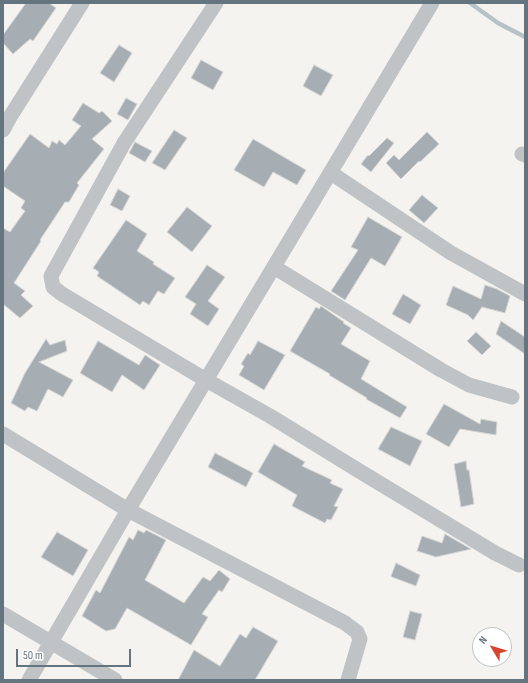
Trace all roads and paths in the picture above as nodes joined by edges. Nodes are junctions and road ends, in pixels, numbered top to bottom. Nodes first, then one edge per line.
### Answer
1 (82, 3) edge
2 (216, 3) edge
3 (432, 3) edge
4 (3, 130) edge
5 (331, 173) junction
6 (274, 267) junction
7 (525, 294) edge
8 (206, 380) junction
9 (512, 397) dead end
10 (3, 434) edge
11 (128, 510) junction
12 (519, 565) dead end
13 (3, 614) edge
14 (50, 642) junction
15 (29, 680) edge
16 (115, 680) edge
17 (348, 680) edge

1 - 4 street
2 - 8 street
3 - 5 street
5 - 6 street
5 - 7 street
6 - 8 street
6 - 9 street
8 - 11 street
8 - 12 street
10 - 11 street
11 - 14 street
11 - 17 street
13 - 14 street
14 - 15 street
14 - 16 street

